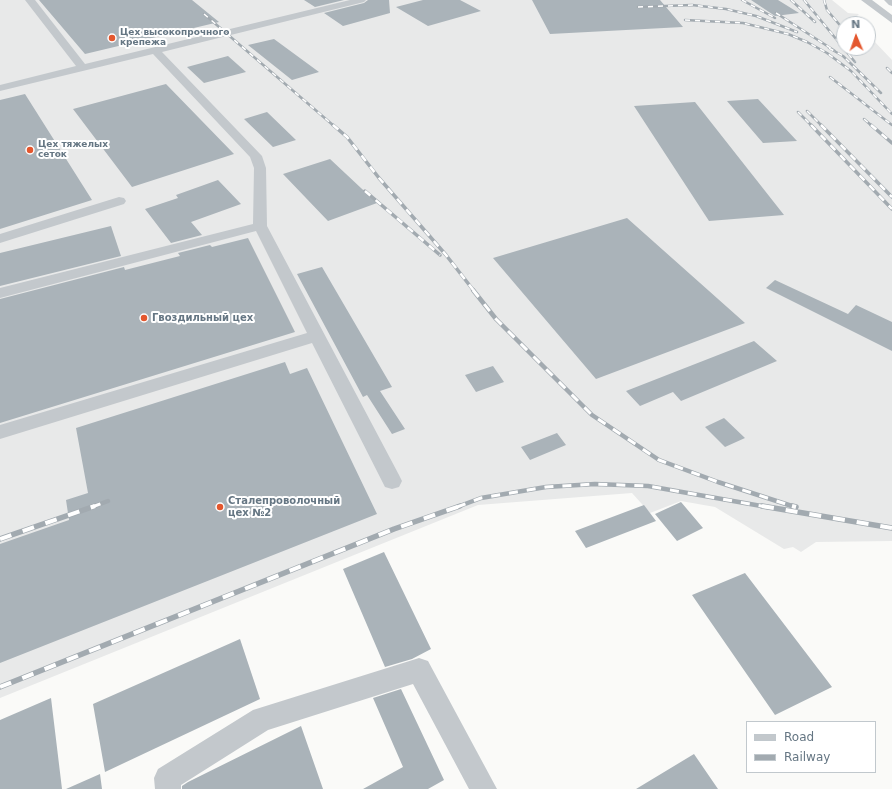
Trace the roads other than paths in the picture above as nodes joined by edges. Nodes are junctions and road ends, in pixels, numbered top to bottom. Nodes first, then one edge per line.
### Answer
1 (30, 0) edge
2 (361, 0) edge
3 (866, 0) edge
4 (889, 0) edge
5 (892, 3) edge
6 (892, 20) edge
7 (156, 51) junction
8 (83, 68) junction
9 (0, 88) edge
10 (118, 202) dead end
11 (260, 226) junction
12 (0, 239) edge
13 (0, 293) edge
14 (317, 336) junction
15 (0, 432) edge
16 (392, 481) dead end
17 (168, 789) edge
18 (484, 789) edge

1 - 8 lane
2 - 7 lane
3 - 6 lane
4 - 5 lane
7 - 8 lane
7 - 11 lane
8 - 9 lane
10 - 12 lane
11 - 13 lane
11 - 14 lane
14 - 15 lane
14 - 16 lane
17 - 18 lane

